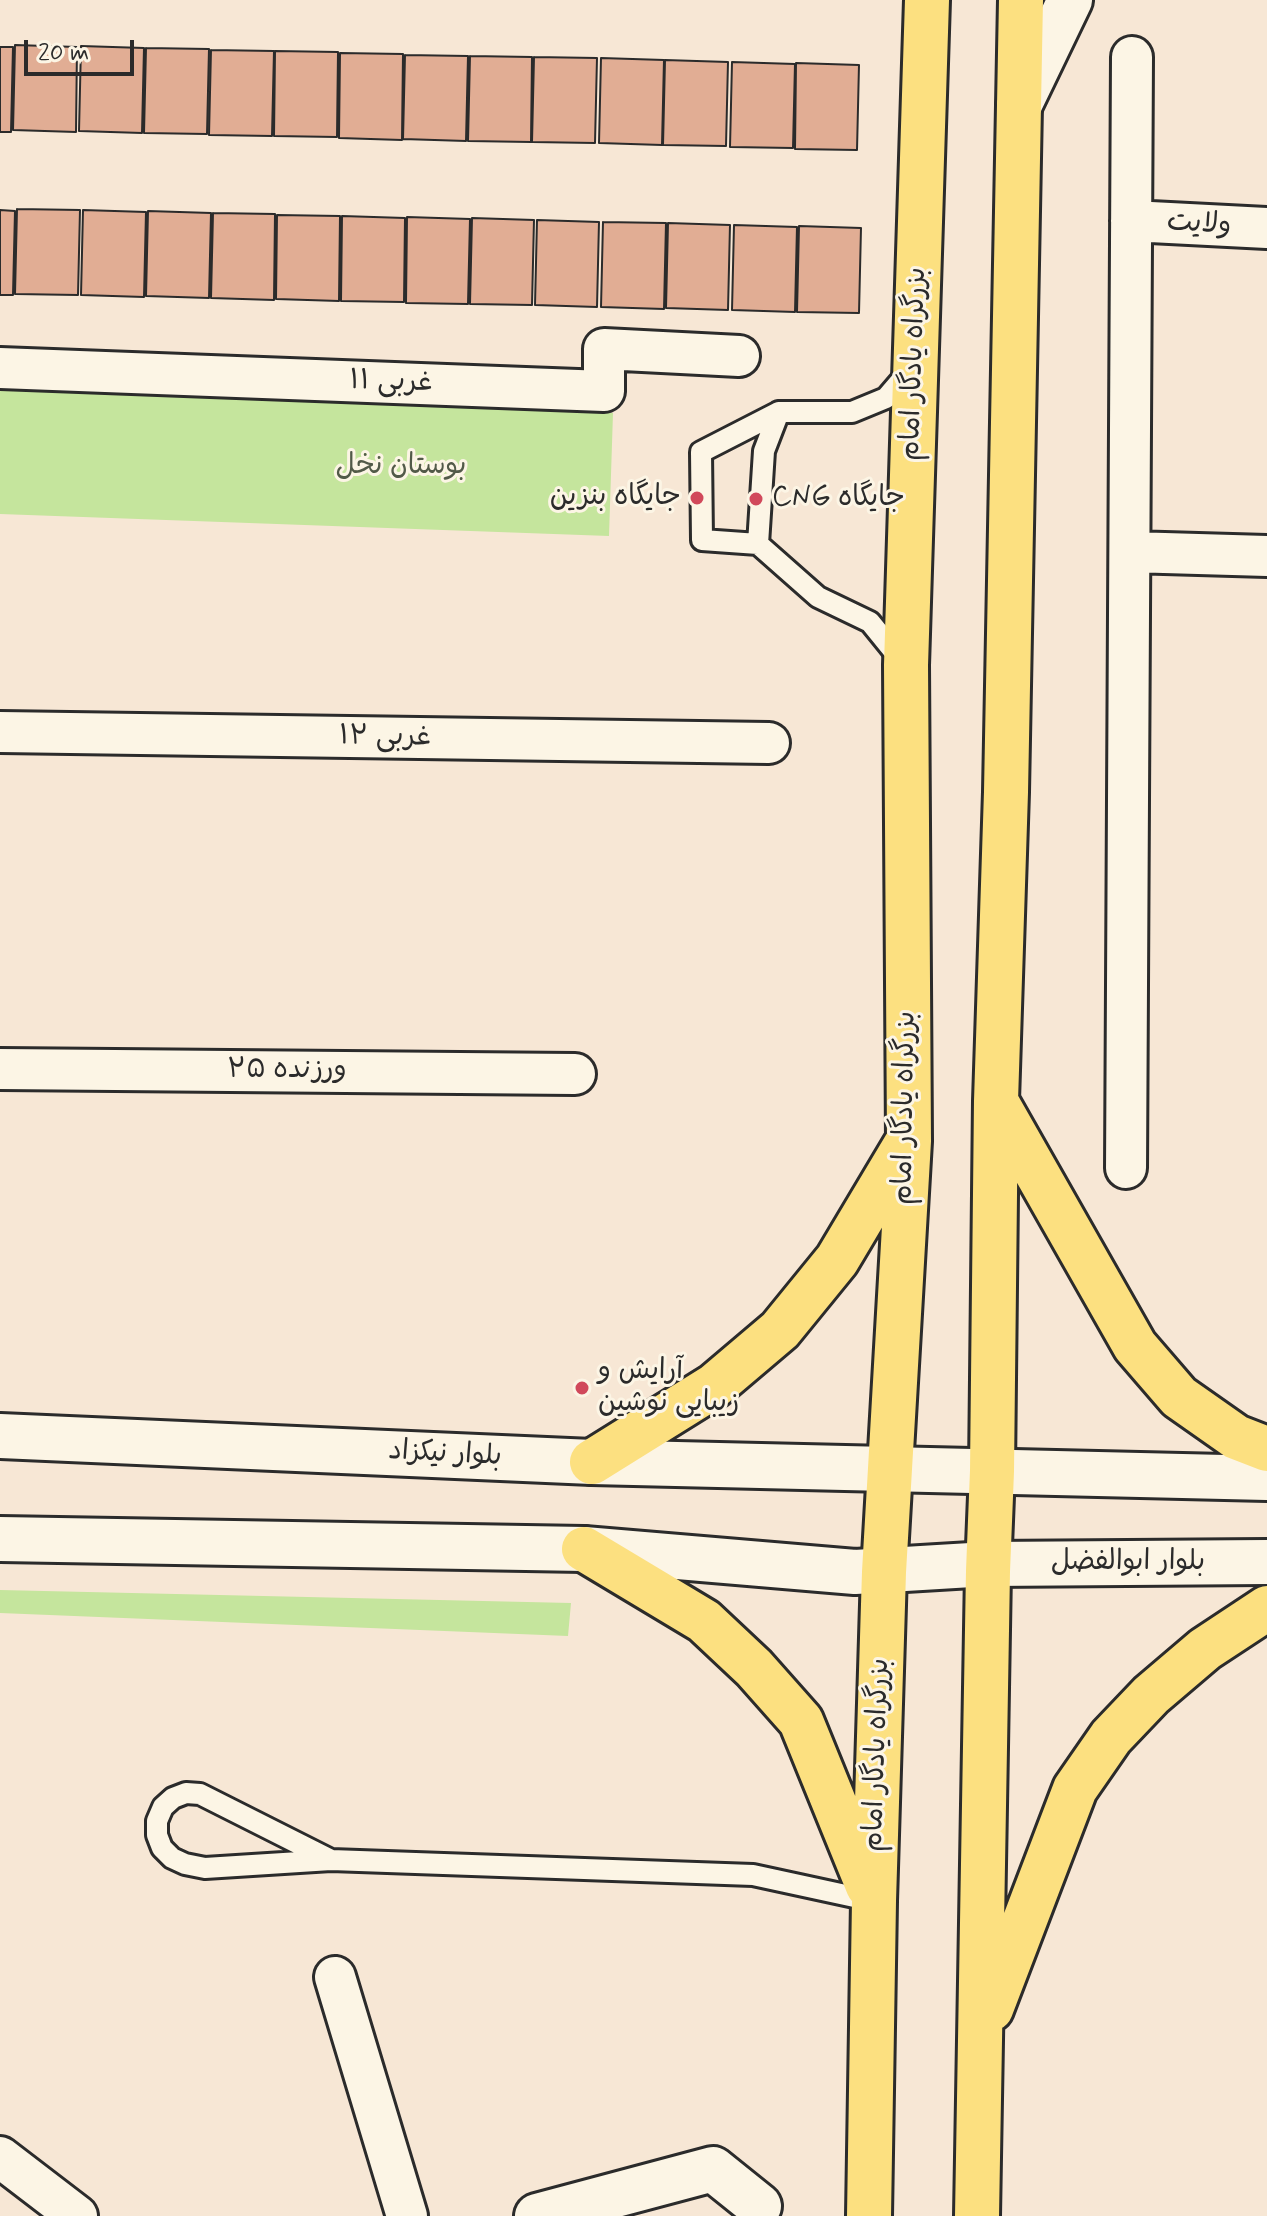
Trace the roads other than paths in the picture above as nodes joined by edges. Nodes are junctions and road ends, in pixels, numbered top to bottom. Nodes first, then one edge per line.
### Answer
1 (927, 0) edge
2 (1021, 0) edge
3 (1070, 0) edge
4 (1132, 57) dead end
5 (1019, 106) junction
6 (1131, 221) junction
7 (1267, 228) edge
8 (739, 356) dead end
9 (915, 364) junction
10 (0, 368) edge
11 (779, 412) junction
12 (758, 544) junction
13 (1130, 552) junction
14 (1267, 556) edge
15 (906, 665) junction
16 (0, 732) edge
17 (769, 743) dead end
18 (0, 1069) edge
19 (575, 1074) dead end
20 (996, 1101) junction
21 (909, 1141) junction
22 (1126, 1168) dead end
23 (0, 1436) edge
24 (1267, 1449) edge
25 (592, 1462) junction
26 (890, 1469) junction
27 (992, 1471) junction
28 (1267, 1478) edge
29 (0, 1539) edge
30 (584, 1549) junction
31 (1267, 1562) edge
32 (988, 1564) junction
33 (884, 1572) junction
34 (1267, 1608) edge
35 (331, 1860) junction
36 (874, 1901) junction
37 (335, 1977) dead end
38 (980, 2037) junction
39 (0, 2157) edge
40 (754, 2213) edge
41 (77, 2216) edge
42 (407, 2216) edge
43 (537, 2216) edge
44 (869, 2216) edge
45 (977, 2216) edge

1 - 9 highway, بزرگراه یادگار امام
2 - 5 highway
3 - 5 main road
4 - 6 street
5 - 20 highway
6 - 7 street, ولایت
6 - 13 street
8 - 10 street, غربی ۱۱
9 - 11 lane
9 - 15 highway, بزرگراه یادگار امام
11 - 12 lane
11 - 12 lane
12 - 15 lane
13 - 14 street
13 - 22 street
15 - 21 highway, بزرگراه یادگار امام
16 - 17 street, غربی ۱۲
18 - 19 street, ورزنده ۲۵
20 - 24 highway
20 - 27 highway
21 - 25 highway
21 - 26 highway, بزرگراه یادگار امام
23 - 25 main road, بلوار نیکزاد
25 - 26 main road, بلوار نیکزاد
26 - 27 main road, بلوار نیکزاد
26 - 33 highway, بزرگراه یادگار امام
27 - 28 main road
27 - 32 highway
29 - 30 main road
30 - 33 main road
30 - 36 highway
31 - 32 main road, بلوار ابوالفضل
32 - 33 main road, بلوار ابوالفضل
32 - 38 highway
33 - 36 highway, بزرگراه یادگار امام
34 - 38 highway
35 - 35 lane
35 - 36 lane
36 - 44 highway, بزرگراه یادگار امام
37 - 42 street
38 - 45 highway
39 - 41 street
40 - 43 main road

